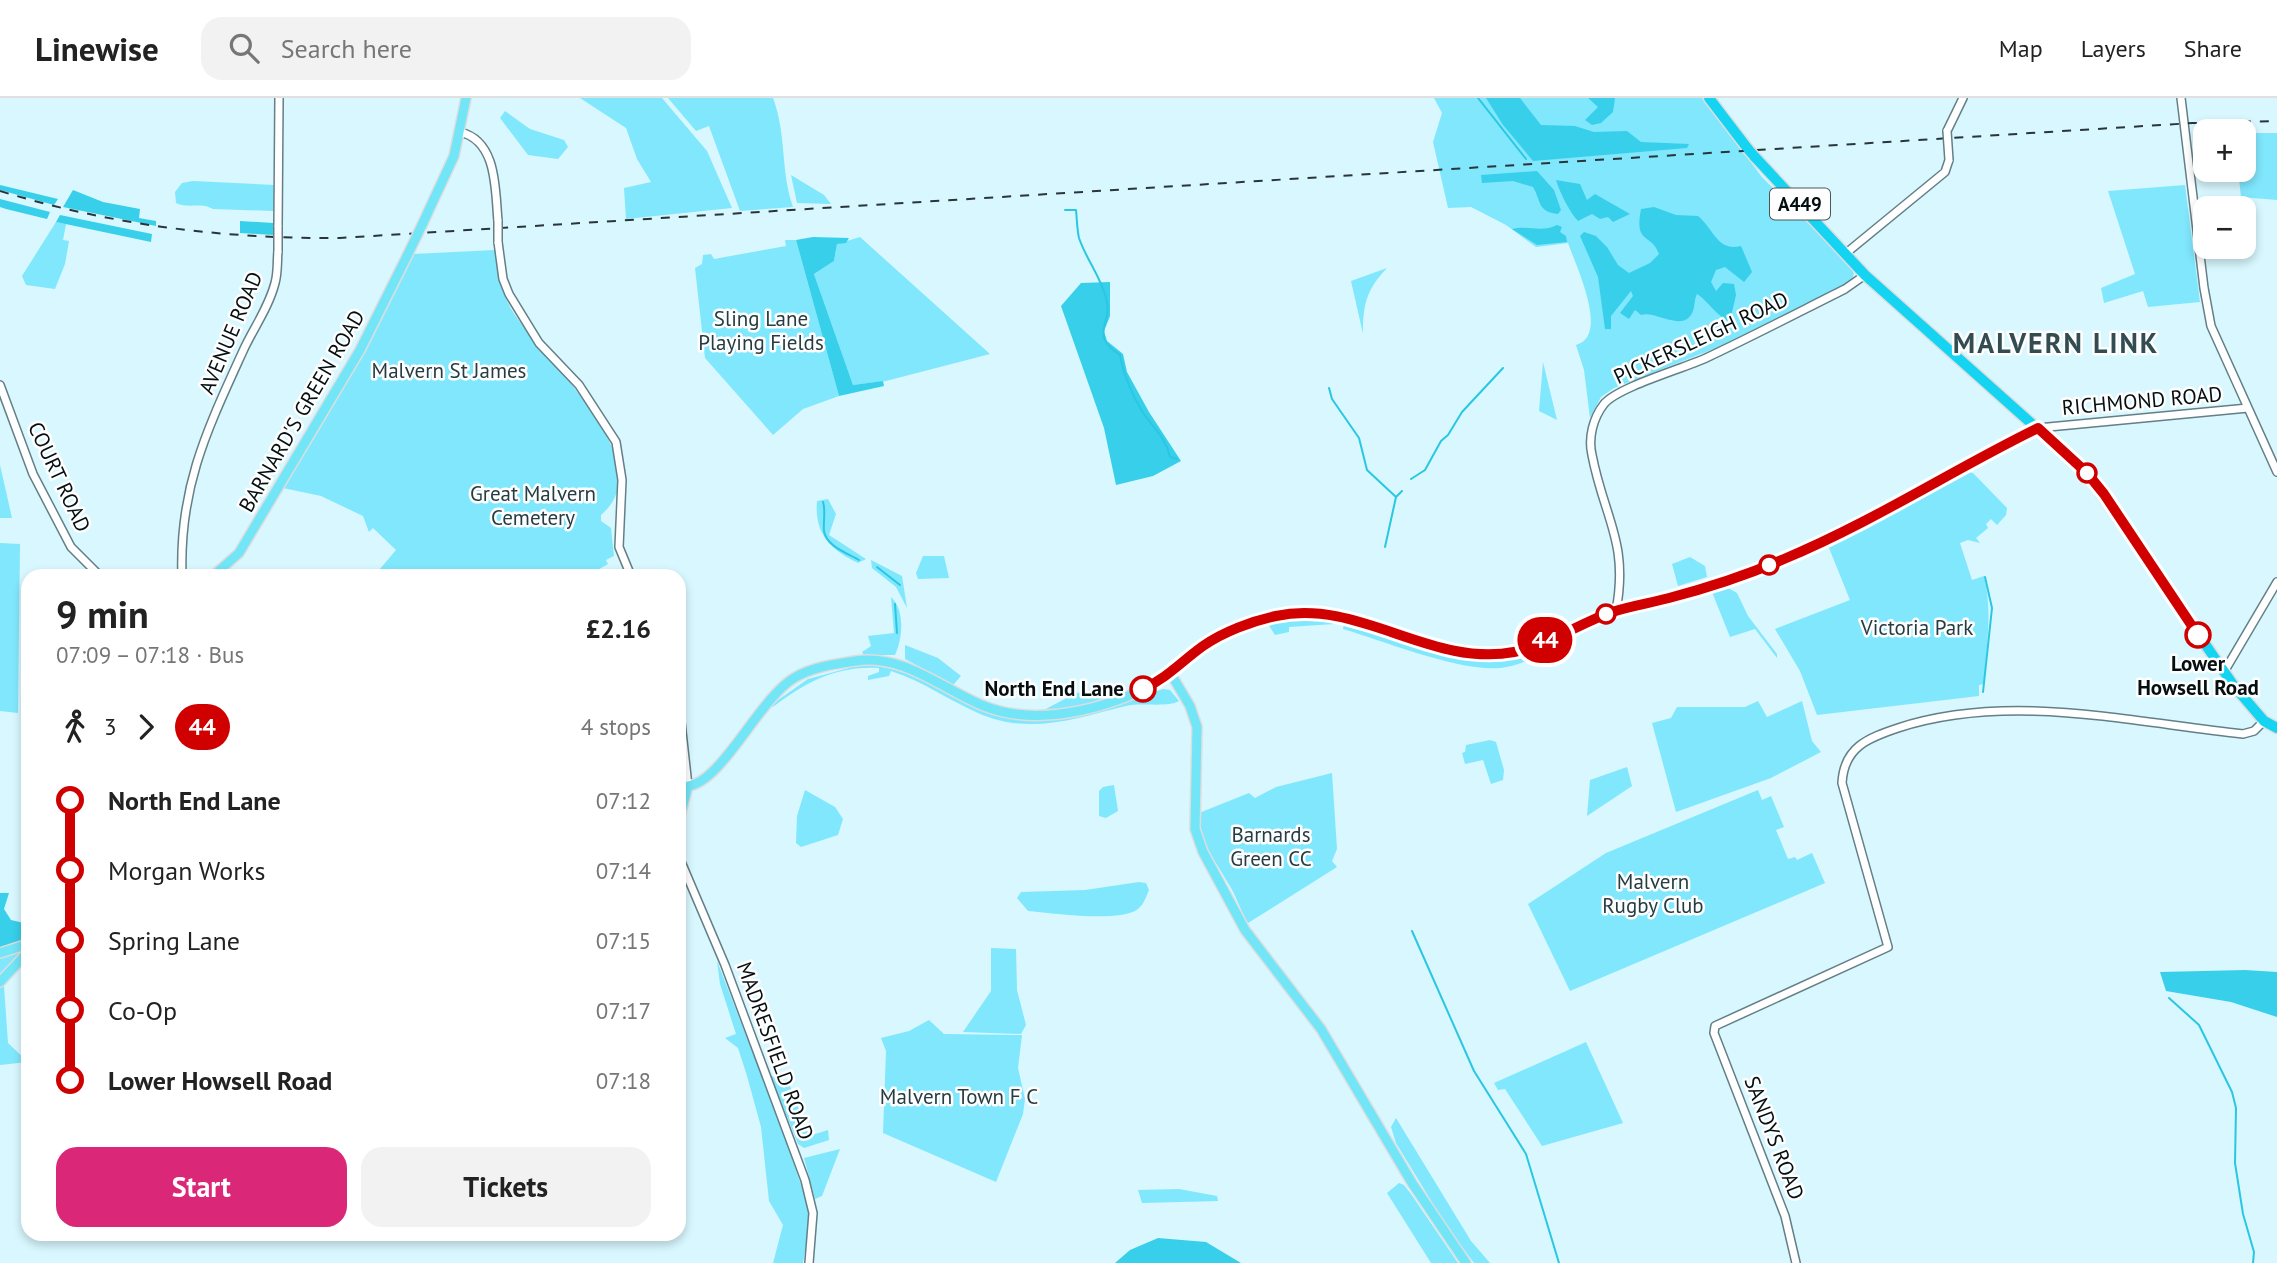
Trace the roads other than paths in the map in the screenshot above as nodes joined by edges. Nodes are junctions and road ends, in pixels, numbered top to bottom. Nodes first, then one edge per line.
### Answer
1 (279, 98) edge
2 (466, 98) edge
3 (1709, 98) edge
4 (1963, 98) edge
5 (2181, 98) edge
6 (460, 132) junction
7 (1845, 254) junction
8 (1865, 275) junction
9 (0, 385) edge
10 (2248, 408) junction
11 (2038, 428) junction
12 (2277, 472) edge
13 (93, 569) edge
14 (183, 569) edge
15 (221, 569) edge
16 (628, 569) edge
17 (2277, 582) edge
18 (1616, 611) junction
19 (2224, 672) junction
20 (1171, 674) junction
21 (2264, 721) junction
22 (2277, 728) edge
23 (686, 768) edge
24 (688, 786) junction
25 (686, 793) edge
26 (686, 874) edge
27 (21, 946) edge
28 (0, 953) edge
29 (21, 960) edge
30 (0, 982) edge
31 (809, 1263) edge
32 (1466, 1263) edge
33 (1796, 1263) edge

1 - 14 street, AVENUE ROAD, bridge
2 - 6 main road
3 - 7 highway, A449
4 - 7 street, bridge
5 - 10 street
6 - 15 main road, BARNARD'S GREEN ROAD, bridge
6 - 16 street, bridge
7 - 8 highway, A449
8 - 11 highway, A449
8 - 18 street, PICKERSLEIGH ROAD
9 - 13 street, COURT ROAD
10 - 11 street, RICHMOND ROAD
10 - 12 street
11 - 18 street
11 - 19 highway, A449
17 - 19 street
18 - 20 street
19 - 21 highway, A449
20 - 24 main road
20 - 32 main road
21 - 22 highway, A449
21 - 33 street, SANDYS ROAD
23 - 24 street
24 - 25 main road
26 - 31 street, MADRESFIELD ROAD
27 - 28 main road
29 - 30 main road

